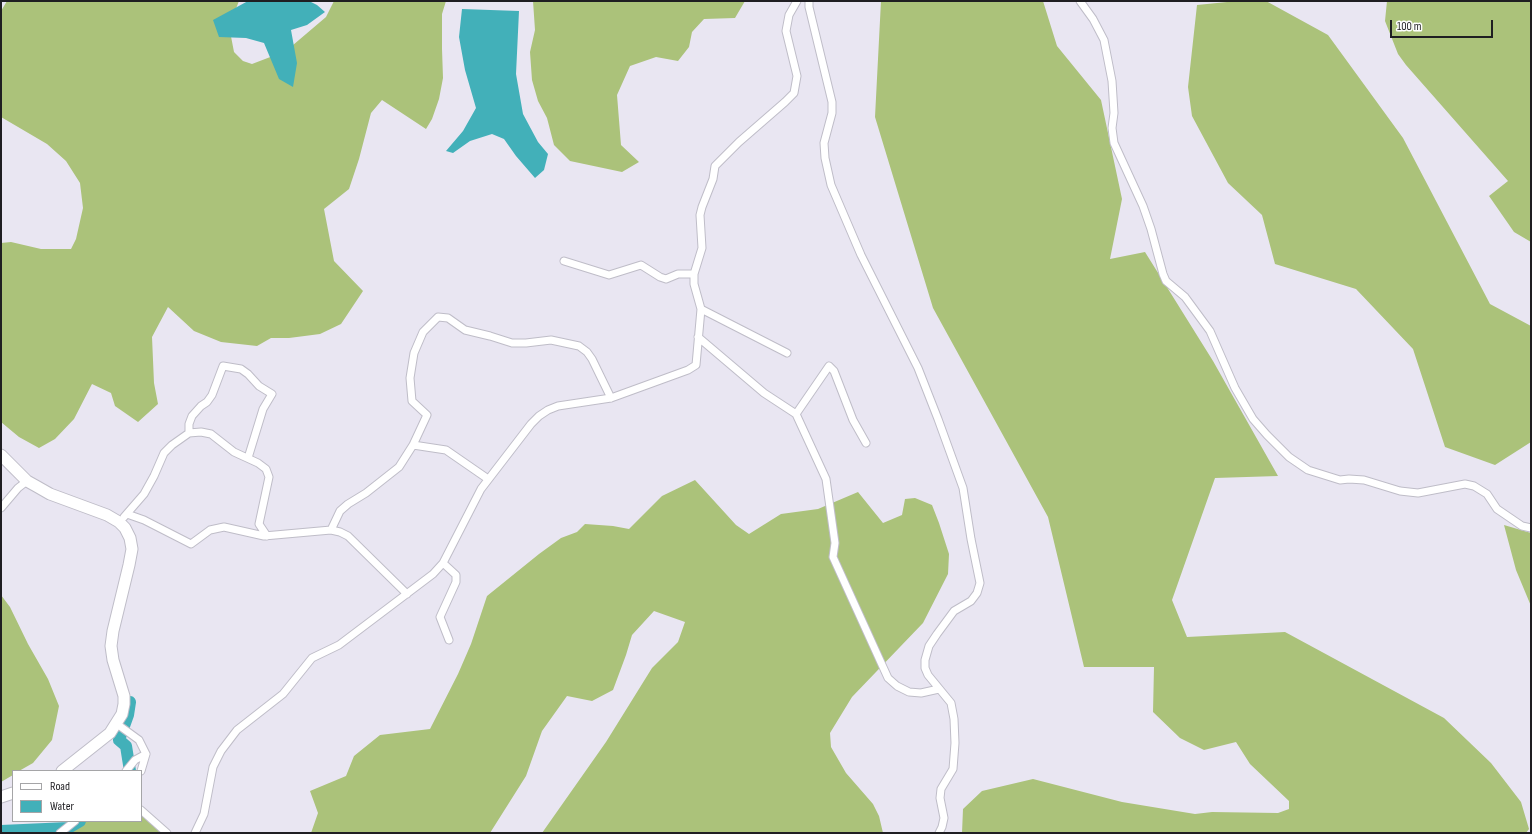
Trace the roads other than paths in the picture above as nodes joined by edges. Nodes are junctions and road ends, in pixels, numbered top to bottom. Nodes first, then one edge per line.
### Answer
1 (797, 1) edge
2 (809, 1) edge
3 (1080, 1) edge
4 (564, 261) dead end
5 (694, 274) junction
6 (701, 309) junction
7 (698, 337) junction
8 (787, 353) dead end
9 (611, 398) junction
10 (796, 414) junction
11 (189, 433) junction
12 (866, 443) dead end
13 (413, 445) junction
14 (1, 455) edge
15 (248, 458) junction
16 (488, 479) junction
17 (27, 481) junction
18 (1, 508) edge
19 (127, 514) junction
20 (119, 522) junction
21 (1531, 528) edge
22 (331, 530) junction
23 (267, 536) junction
24 (443, 563) junction
25 (407, 594) junction
26 (449, 640) dead end
27 (939, 688) junction
28 (117, 724) junction
29 (146, 754) junction
30 (63, 770) edge
31 (127, 770) edge
32 (141, 770) edge
33 (12, 793) edge
34 (1, 797) edge
35 (142, 811) edge
36 (74, 822) edge
37 (60, 833) edge
38 (167, 833) edge
39 (195, 833) edge
40 (939, 833) edge

1 - 5 street
2 - 27 street
3 - 21 street
4 - 5 street
5 - 6 street
6 - 7 street
6 - 8 street
7 - 9 street
7 - 10 street
9 - 13 street
9 - 16 street
10 - 12 street
10 - 27 street
11 - 15 street
11 - 15 street
11 - 19 street
13 - 16 street
13 - 22 street
14 - 17 main road
15 - 23 street
16 - 24 street
17 - 18 street
17 - 20 main road
19 - 20 street
19 - 23 street
20 - 28 main road
22 - 23 street
22 - 25 street
24 - 25 street
24 - 26 street
25 - 39 street
27 - 40 street
28 - 29 street
28 - 30 main road
29 - 31 street
29 - 32 street
33 - 34 main road
35 - 38 street
36 - 37 street

